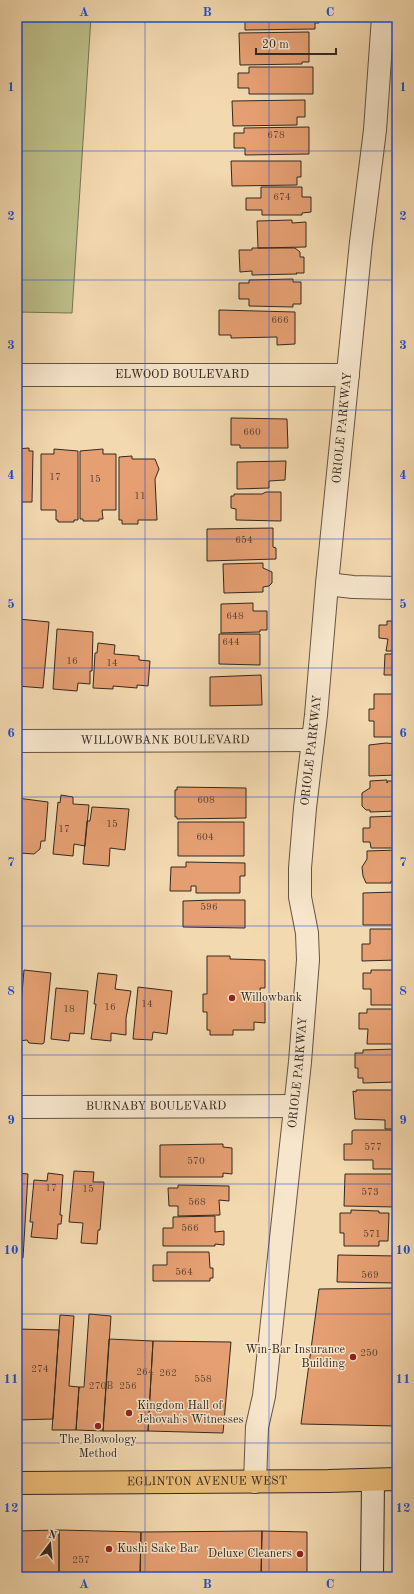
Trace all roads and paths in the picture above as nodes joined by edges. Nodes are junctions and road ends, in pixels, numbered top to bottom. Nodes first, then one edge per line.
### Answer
1 (383, 17) edge
2 (17, 375) edge
3 (348, 375) junction
4 (327, 584) junction
5 (397, 588) edge
6 (313, 740) junction
7 (17, 741) edge
8 (294, 1106) junction
9 (17, 1107) edge
10 (397, 1479) edge
11 (373, 1480) junction
12 (255, 1482) junction
13 (17, 1483) edge
14 (372, 1577) edge

1 - 3 street, ORIOLE PARKWAY
2 - 3 street, ELWOOD BOULEVARD
3 - 4 street, ORIOLE PARKWAY
4 - 5 street
4 - 6 street, ORIOLE PARKWAY
6 - 7 street, WILLOWBANK BOULEVARD
6 - 8 street, ORIOLE PARKWAY
8 - 9 street, BURNABY BOULEVARD
8 - 12 street, ORIOLE PARKWAY
10 - 11 main road, EGLINTON AVENUE WEST
11 - 12 main road, EGLINTON AVENUE WEST
11 - 14 street
12 - 13 main road, EGLINTON AVENUE WEST

